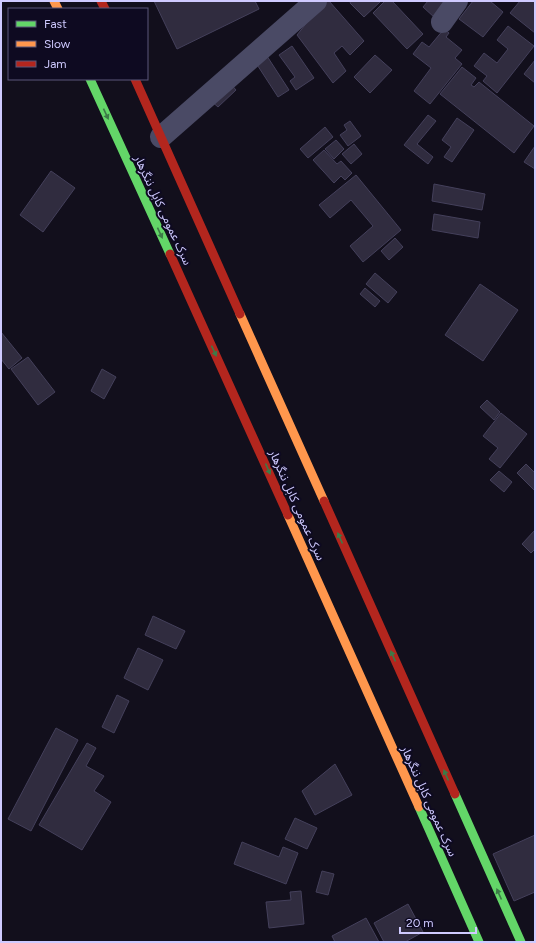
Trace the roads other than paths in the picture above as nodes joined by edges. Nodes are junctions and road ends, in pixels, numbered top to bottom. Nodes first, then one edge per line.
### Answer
1 (316, 1) edge
2 (457, 1) edge
3 (442, 22) dead end
4 (90, 80) edge
5 (136, 80) edge
6 (161, 137) junction
7 (479, 942) edge
8 (520, 942) edge

1 - 6 street
2 - 3 street
4 -> 7 highway, سرک عمومی کابل ننگرهار
5 - 6 highway
8 -> 6 highway

